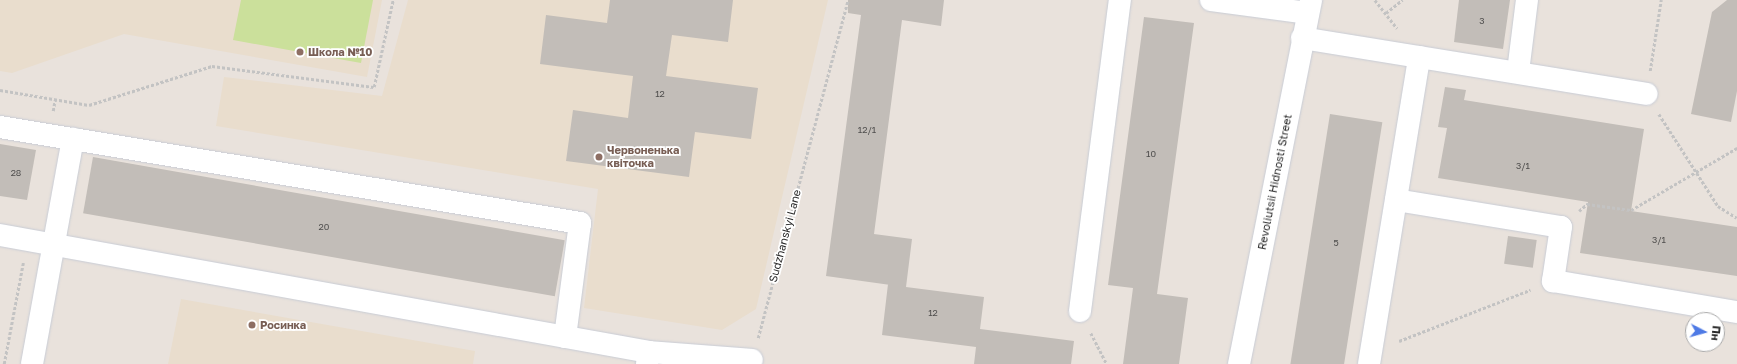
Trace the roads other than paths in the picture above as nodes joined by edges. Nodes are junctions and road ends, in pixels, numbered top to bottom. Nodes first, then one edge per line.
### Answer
1 (1120, 0) edge
2 (1211, 0) edge
3 (1527, 0) edge
4 (1309, 7) edge
5 (1302, 38) junction
6 (1419, 57) junction
7 (1518, 72) junction
8 (1646, 94) road end
9 (0, 127) edge
10 (73, 139) junction
11 (1396, 200) junction
12 (0, 235) edge
13 (54, 244) junction
14 (1080, 312) road end
15 (1737, 312) edge
16 (565, 337) junction
17 (648, 358) edge
18 (1370, 358) edge
19 (752, 360) road end
20 (32, 364) edge
21 (1239, 364) edge

1 - 14 street
2 - 4 street
3 - 7 street
4 - 5 street, Revoliutsii Hidnosti Street
5 - 6 street
5 - 21 street, Revoliutsii Hidnosti Street
6 - 7 street
6 - 11 street
7 - 8 street
9 - 10 street
10 - 13 street
10 - 16 street
11 - 15 street
11 - 18 street
12 - 13 street
13 - 16 street
13 - 20 street
16 - 17 street
17 - 19 street

